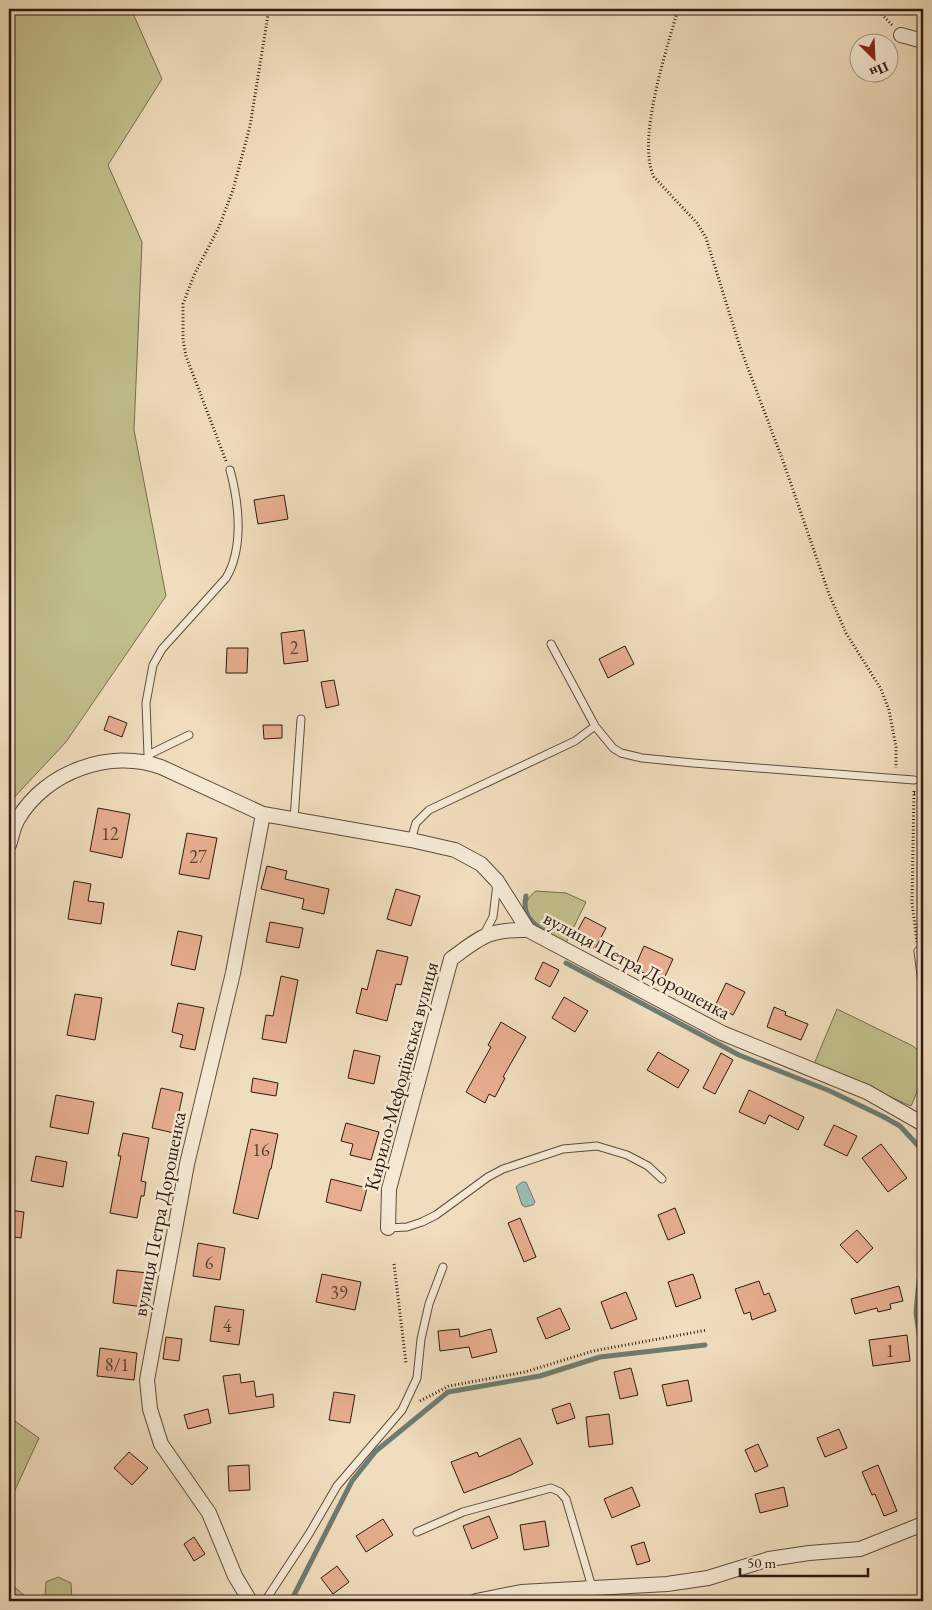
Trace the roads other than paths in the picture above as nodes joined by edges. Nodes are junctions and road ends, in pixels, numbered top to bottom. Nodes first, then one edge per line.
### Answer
1 (901, 35) road end
2 (923, 41) edge
3 (230, 470) road end
4 (551, 644) dead end
5 (301, 719) dead end
6 (595, 726) junction
7 (189, 735) dead end
8 (148, 758) junction
9 (914, 780) road end
10 (263, 814) junction
11 (294, 818) junction
12 (411, 840) junction
13 (9, 844) edge
14 (497, 881) junction
15 (528, 930) junction
16 (483, 936) junction
17 (918, 951) road end
18 (923, 992) edge
19 (923, 1124) edge
20 (662, 1180) dead end
21 (388, 1228) joint
22 (443, 1267) dead end
23 (923, 1524) edge
24 (417, 1532) dead end
25 (592, 1587) junction
26 (250, 1601) edge
27 (265, 1601) edge
28 (476, 1601) edge

1 - 2 street
3 - 8 lane
4 - 6 lane
5 - 11 lane
6 - 9 lane
6 - 12 lane
7 - 8 lane
8 - 10 street, вулиця Петра Дорошенка
8 - 13 street, вулиця Петра Дорошенка
10 - 11 street, вулиця Петра Дорошенка
10 - 26 street, вулиця Петра Дорошенка
11 - 12 street, вулиця Петра Дорошенка
12 - 14 street, вулиця Петра Дорошенка
14 - 15 street, вулиця Петра Дорошенка
14 - 16 lane
15 - 16 street, Кирило-Мефодіївська вулиця
15 - 19 street, вулиця Петра Дорошенка
16 - 21 street, Кирило-Мефодіївська вулиця
17 - 18 lane
20 - 21 lane
22 - 27 lane
23 - 25 street
24 - 25 lane
25 - 28 street

